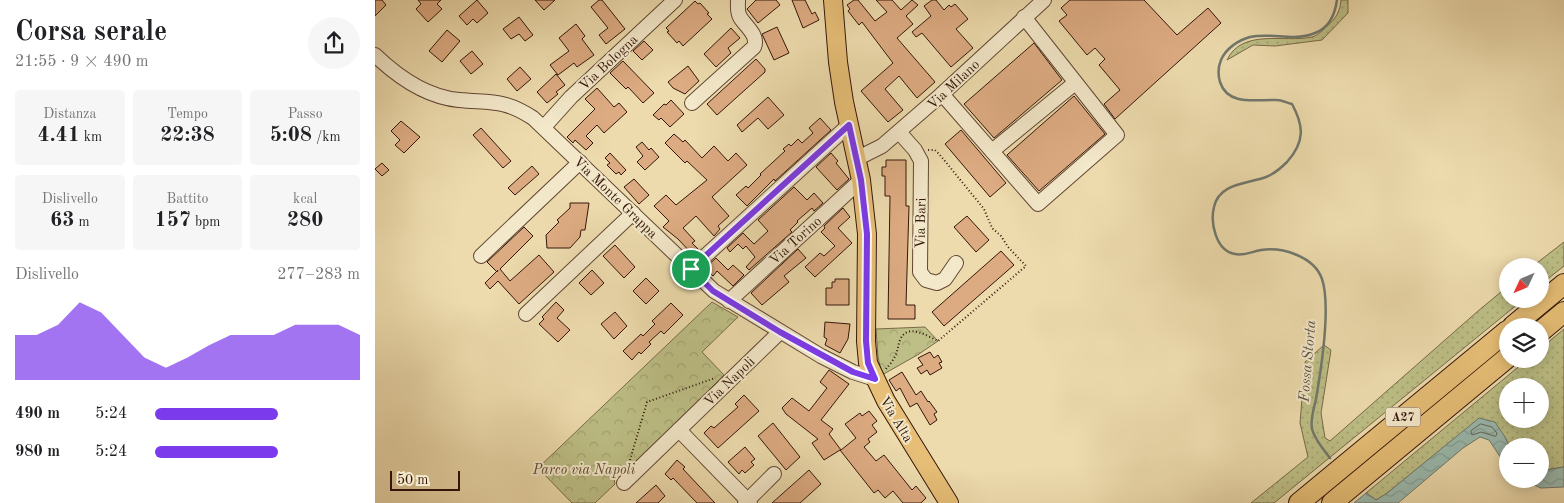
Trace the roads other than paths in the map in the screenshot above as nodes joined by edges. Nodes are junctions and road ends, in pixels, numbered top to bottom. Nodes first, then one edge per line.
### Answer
1 (675, 0) edge
2 (738, 0) edge
3 (833, 0) edge
4 (1044, 0) edge
5 (1024, 17) junction
6 (375, 54) edge
7 (1075, 83) junction
8 (942, 94) junction
9 (692, 103) dead end
10 (849, 125) junction
11 (543, 127) junction
12 (899, 132) junction
13 (992, 151) junction
14 (856, 159) junction
15 (580, 162) junction
16 (861, 180) junction
17 (633, 213) junction
18 (481, 256) dead end
19 (956, 263) dead end
20 (691, 269) junction
21 (1564, 284) edge
22 (729, 301) junction
23 (1564, 312) edge
24 (526, 314) dead end
25 (1523, 318) edge
26 (1549, 324) edge
27 (780, 332) junction
28 (1499, 338) edge
29 (1499, 365) edge
30 (875, 379) junction
31 (679, 430) junction
32 (774, 474) dead end
33 (625, 483) dead end
34 (748, 502) edge
35 (947, 502) edge
36 (1299, 503) edge
37 (1332, 503) edge

1 - 11 street, Via Bologna
2 - 9 street
3 - 10 main road, Via Alta
4 - 5 street, Via Milano
5 - 7 street
5 - 8 street, Via Milano
6 - 11 street, Via Monte Grappa
7 - 13 street
7 - 13 street
8 - 12 street, Via Milano
8 - 13 street
10 - 14 main road, Via Alta
10 - 20 street
11 - 15 street, Via Monte Grappa
12 - 14 street, Via Milano
12 - 19 street, Via Bari
14 - 16 main road, Via Alta
15 - 17 street, Via Monte Grappa
15 - 18 street
16 - 22 street, Via Torino
16 - 30 main road, Via Alta
17 - 20 street, Via Monte Grappa
17 - 24 street
20 - 22 street, Via Monte Grappa
21 - 25 highway
22 - 27 street, Via Monte Grappa
23 - 26 highway
27 - 30 street, Via Monte Grappa
27 - 31 street, Via Napoli
28 - 36 highway, A27
29 - 37 highway, A27
30 - 35 main road, Via Alta
31 - 33 street, Via Napoli
31 - 34 street
32 - 34 street

